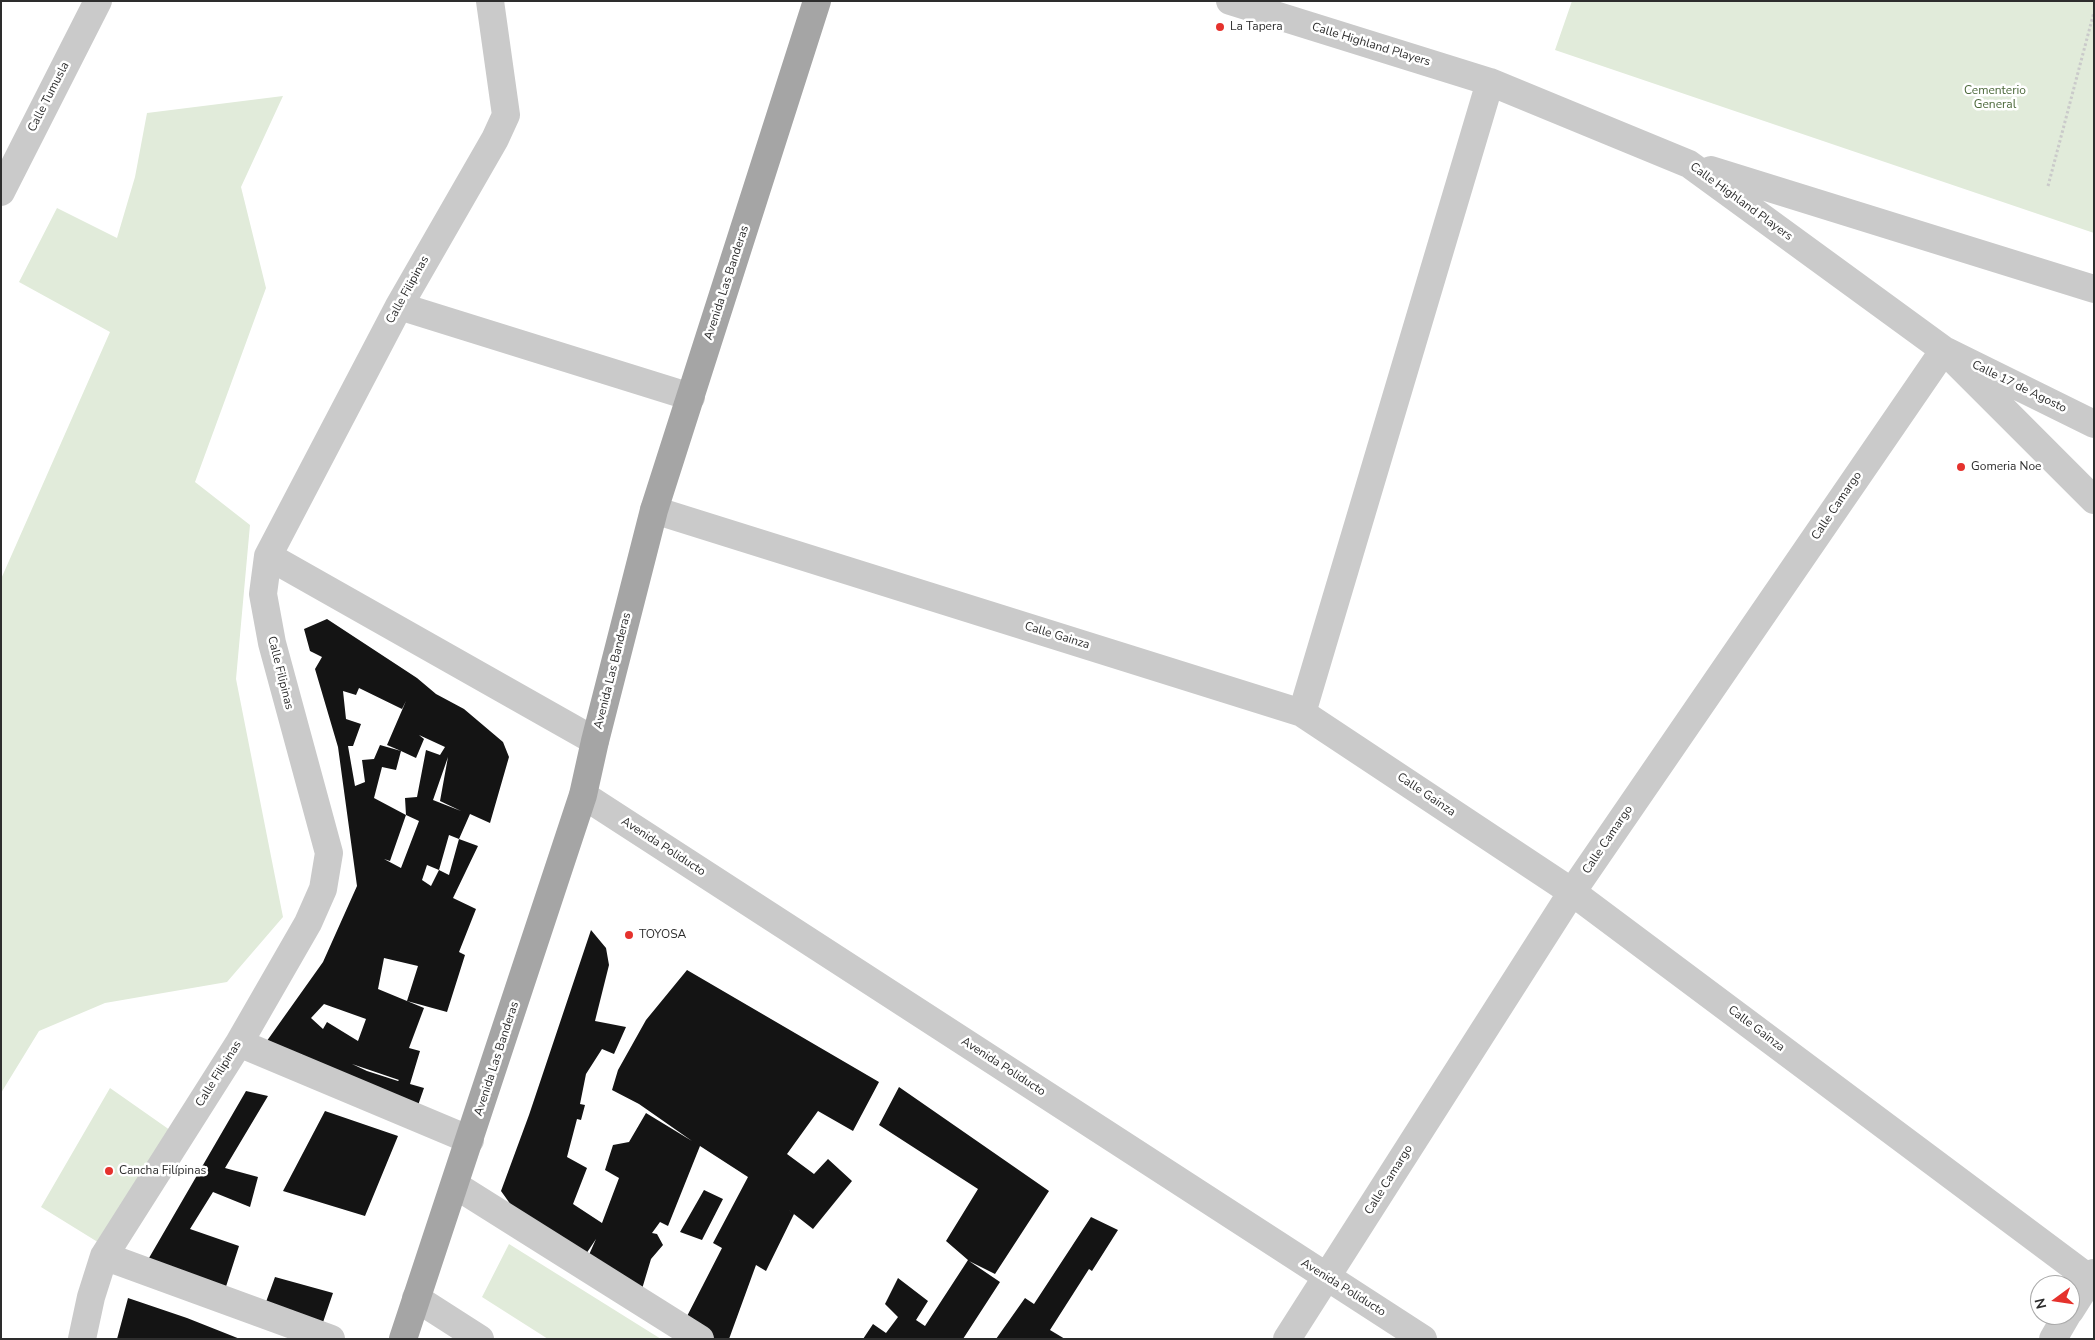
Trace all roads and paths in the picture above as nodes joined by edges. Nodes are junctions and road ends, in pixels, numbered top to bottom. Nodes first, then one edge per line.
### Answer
1 (98, 1) edge
2 (490, 1) edge
3 (817, 1) edge
4 (1230, 1) edge
5 (2094, 12) edge
6 (1490, 82) junction
7 (1689, 164) junction
8 (2048, 186) dead end
9 (1, 192) edge
10 (2094, 289) edge
11 (399, 306) junction
12 (1944, 350) junction
13 (691, 397) junction
14 (2094, 424) edge
15 (2094, 500) edge
16 (654, 510) junction
17 (268, 556) junction
18 (1302, 714) junction
19 (594, 741) junction
20 (583, 795) junction
21 (1572, 892) junction
22 (239, 1043) junction
23 (470, 1140) junction
24 (455, 1185) junction
25 (104, 1256) junction
26 (1327, 1278) junction
27 (2092, 1278) edge
28 (2080, 1296) edge
29 (416, 1298) junction
30 (2061, 1325) edge
31 (82, 1339) edge
32 (332, 1339) edge
33 (403, 1339) edge
34 (480, 1339) edge
35 (700, 1339) edge
36 (1287, 1339) edge
37 (1423, 1339) edge
38 (2053, 1339) edge

1 - 9 street, Calle Tumusla
2 - 11 street, Calle Filipinas
3 - 13 main road, Avenida Las Banderas
4 - 6 street, Calle Highland Players
5 - 8 path
6 - 7 street, Calle Highland Players
6 - 18 street
7 - 10 street
7 - 12 street, Calle Highland Players
11 - 13 street
11 - 17 street, Calle Filipinas
12 - 14 street, Calle 17 de Agosto
12 - 15 street, Calle Highland Players
12 - 21 street, Calle Camargo
13 - 16 main road, Avenida Las Banderas
16 - 18 street, Calle Gainza
16 - 19 main road, Avenida Las Banderas
17 - 19 street
17 - 22 street, Calle Filipinas
18 - 21 street, Calle Gainza
19 - 20 main road, Avenida Las Banderas
20 - 23 main road, Avenida Las Banderas
20 - 26 street, Avenida Poliducto
21 - 26 street, Calle Camargo
21 - 27 street, Calle Gainza
22 - 23 street
22 - 25 street, Calle Filipinas
23 - 24 main road, Avenida Las Banderas
24 - 29 main road, Avenida Las Banderas
24 - 35 street
25 - 31 street, Calle Filipinas
25 - 32 street
26 - 36 street, Calle Camargo
26 - 37 street, Avenida Poliducto
27 - 28 street
29 - 33 main road, Avenida Las Banderas
29 - 34 street
30 - 38 street

